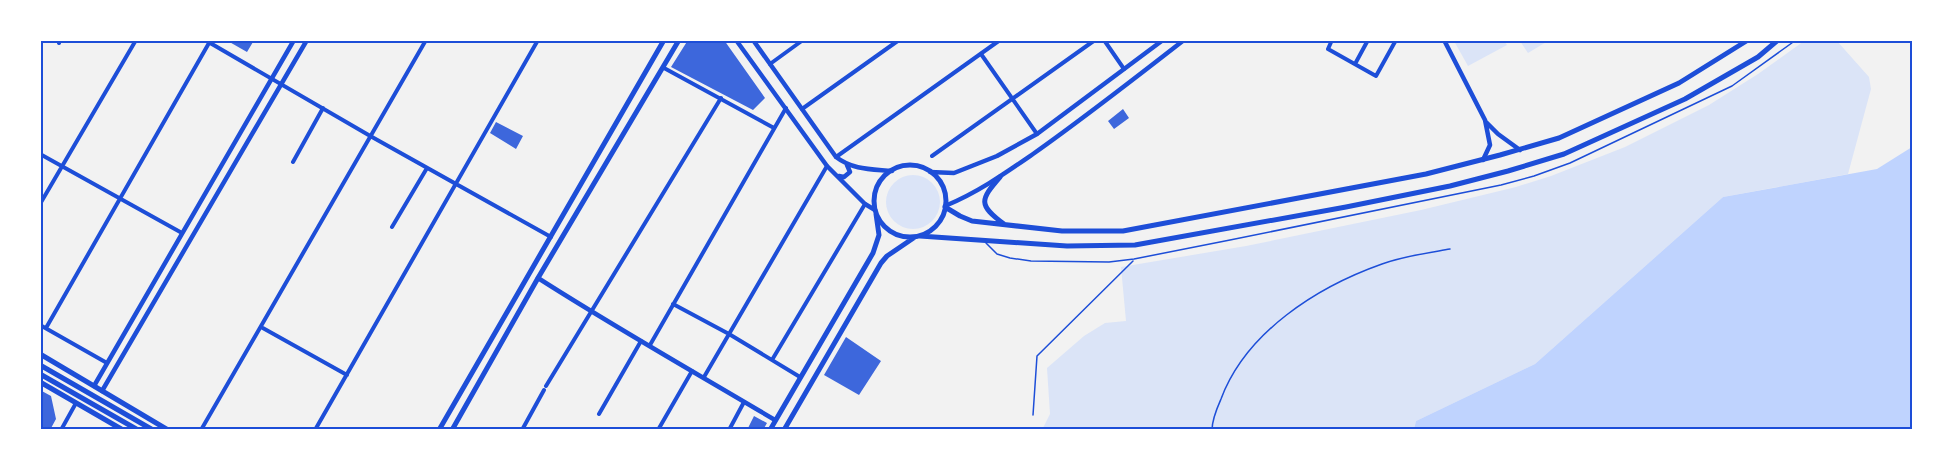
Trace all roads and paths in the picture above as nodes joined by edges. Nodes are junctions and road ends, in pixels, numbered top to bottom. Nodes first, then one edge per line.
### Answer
1 (136, 40) edge
2 (294, 40) edge
3 (307, 40) edge
4 (426, 40) edge
5 (538, 40) edge
6 (664, 40) edge
7 (679, 40) edge
8 (736, 40) edge
9 (753, 40) edge
10 (803, 40) edge
11 (899, 40) edge
12 (1000, 40) edge
13 (1095, 40) edge
14 (1104, 40) edge
15 (1162, 40) edge
16 (1184, 40) edge
17 (1332, 40) edge
18 (1368, 40) edge
19 (1396, 40) edge
20 (1444, 40) edge
21 (1748, 40) edge
22 (1778, 40) edge
23 (1796, 40) edge
24 (207, 42) edge
25 (981, 54) junction
26 (770, 64) junction
27 (1355, 64) junction
28 (664, 68) junction
29 (1124, 69) junction
30 (271, 79) junction
31 (280, 84) junction
32 (721, 98) junction
33 (1012, 99) junction
34 (323, 108) junction
35 (786, 108) junction
36 (802, 109) junction
37 (1485, 120) junction
38 (774, 128) junction
39 (1037, 134) junction
40 (372, 137) junction
41 (1520, 150) junction
42 (40, 154) edge
43 (932, 156) dead end
44 (836, 157) junction
45 (1483, 160) junction
46 (293, 162) dead end
47 (845, 164) junction
48 (62, 166) junction
49 (827, 166) junction
50 (427, 168) junction
51 (892, 171) junction
52 (930, 172) junction
53 (834, 173) junction
54 (1000, 177) junction
55 (456, 184) junction
56 (121, 198) junction
57 (40, 204) edge
58 (865, 204) junction
59 (945, 207) junction
60 (876, 212) junction
61 (1005, 225) junction
62 (392, 227) dead end
63 (182, 233) junction
64 (918, 236) junction
65 (551, 237) junction
66 (983, 240) junction
67 (1450, 249) dead end
68 (1134, 260) junction
69 (538, 279) junction
70 (673, 304) junction
71 (591, 312) junction
72 (40, 325) edge
73 (261, 327) junction
74 (46, 328) junction
75 (729, 334) junction
76 (641, 340) junction
77 (650, 345) junction
78 (40, 354) edge
79 (772, 360) junction
80 (107, 363) junction
81 (40, 365) edge
82 (692, 371) junction
83 (40, 374) edge
84 (347, 375) junction
85 (704, 377) junction
86 (800, 377) junction
87 (40, 382) edge
88 (94, 386) junction
89 (102, 391) junction
90 (76, 402) junction
91 (744, 402) junction
92 (599, 414) dead end
93 (1033, 415) dead end
94 (775, 420) junction
95 (61, 429) edge
96 (123, 429) edge
97 (138, 429) edge
98 (153, 429) edge
99 (168, 429) edge
100 (201, 429) edge
101 (315, 429) edge
102 (439, 429) edge
103 (452, 429) edge
104 (522, 429) edge
105 (658, 429) edge
106 (729, 429) edge
107 (770, 429) edge
108 (784, 429) edge
109 (1212, 429) edge

1 - 48 street
2 - 30 street
3 - 31 street
4 - 40 street
5 - 55 street
6 - 65 main road
7 - 28 main road
8 - 35 street
9 - 26 street
10 - 26 street
11 - 36 street
12 - 25 street
13 - 33 street
14 - 29 street
15 - 29 street
16 - 54 street
17 - 27 street
18 - 27 street
19 - 27 street
20 - 37 street
21 - 41 main road
22 - 66 main road
23 - 68 lane
24 - 30 street
24 - 56 street
25 - 33 street
25 - 44 street
26 - 36 street
28 - 32 street
28 - 69 main road
29 - 39 street
30 - 31 street
30 - 63 street
31 - 34 street
31 - 89 street
32 - 38 street
32 - 71 street
33 - 39 street
33 - 43 street
34 - 40 street
34 - 46 street
35 - 38 street
35 - 49 street
36 - 44 street
37 - 41 street
37 - 45 street
38 - 70 street
39 - 52 street
40 - 50 street
40 - 73 street
41 - 45 main road
42 - 48 street
44 - 47 street
45 - 61 main road
47 - 51 street
47 - 53 street
48 - 56 street
48 - 57 street
49 - 53 street
49 - 75 street
50 - 55 street
50 - 62 street
51 - 52 main road
51 - 60 main road
52 - 59 main road
53 - 58 street
54 - 59 street
54 - 61 main road
55 - 65 street
55 - 84 street
56 - 63 street
56 - 74 street
58 - 60 street
58 - 79 street
59 - 61 main road
59 - 64 main road
60 - 64 main road
60 - 86 main road
63 - 80 street
64 - 66 main road
64 - 108 main road
65 - 102 main road
66 - 68 lane
67 - 109 path
68 - 93 lane
69 - 71 street
69 - 103 main road
70 - 75 street
70 - 77 street
71 - 76 street
71 - 104 street
72 - 74 street
73 - 84 street
73 - 100 street
74 - 80 street
75 - 79 street
75 - 85 street
76 - 77 street
76 - 92 street
77 - 82 street
78 - 88 main road
79 - 86 street
80 - 88 street
81 - 98 main road
82 - 85 street
82 - 105 street
83 - 97 main road
84 - 101 street
85 - 91 street
86 - 94 main road
87 - 90 main road
88 - 89 main road
89 - 99 main road
90 - 95 street
90 - 96 main road
91 - 94 street
91 - 106 street
94 - 107 main road

